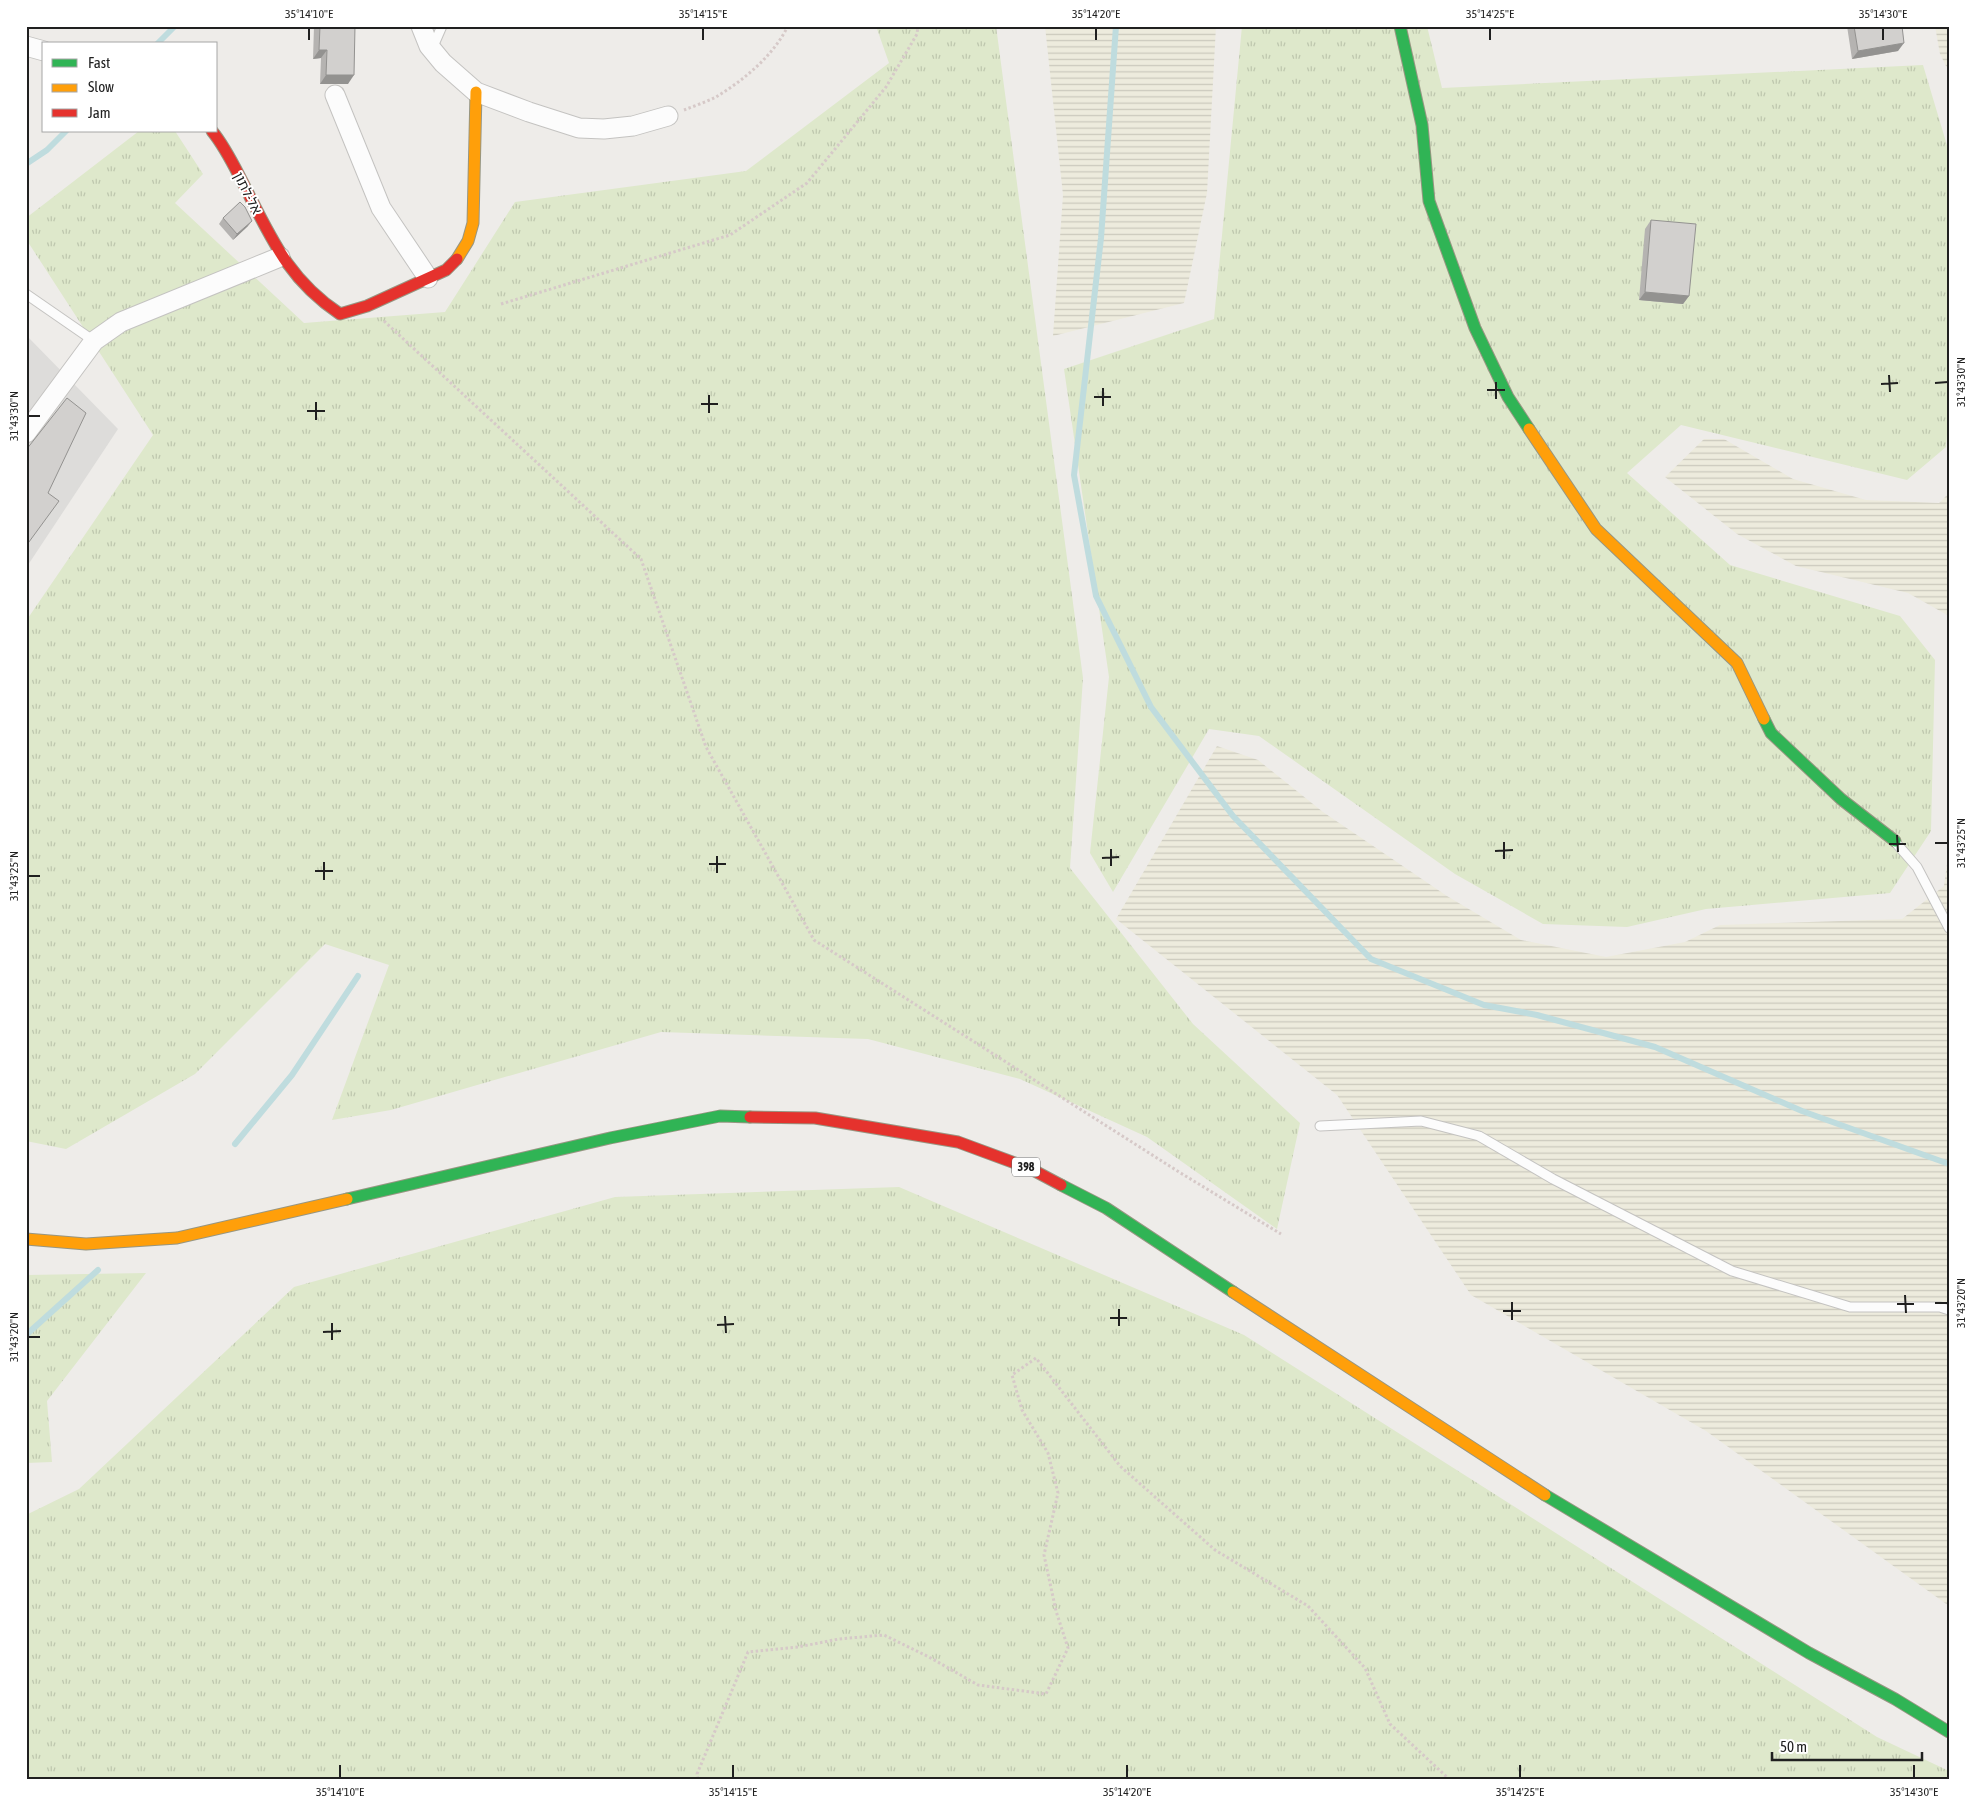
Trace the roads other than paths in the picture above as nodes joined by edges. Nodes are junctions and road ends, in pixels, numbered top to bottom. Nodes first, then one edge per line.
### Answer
1 (421, 26) edge
2 (442, 26) edge
3 (1400, 26) edge
4 (26, 46) edge
5 (42, 50) edge
6 (432, 50) junction
7 (476, 92) junction
8 (335, 95) dead end
9 (668, 116) road end
10 (213, 132) edge
11 (280, 257) junction
12 (428, 278) junction
13 (26, 294) edge
14 (94, 341) junction
15 (26, 433) edge
16 (1895, 842) joint
17 (1949, 928) edge
18 (1320, 1126) dead end
19 (26, 1239) edge
20 (1949, 1310) edge
21 (1895, 1699) junction
22 (1949, 1719) edge
23 (1949, 1732) edge

1 - 6 street
2 - 6 lane
3 - 16 main road
4 - 5 street
6 - 7 street
7 - 9 street
7 - 12 main road
8 - 12 street
10 - 11 main road, אל-לתון
11 - 12 main road, אל-לתון
11 - 14 street
13 - 14 lane
14 - 15 street
16 - 17 lane
18 - 20 lane
19 - 21 main road, 398
21 - 22 main road, 398
21 - 23 main road, 398

